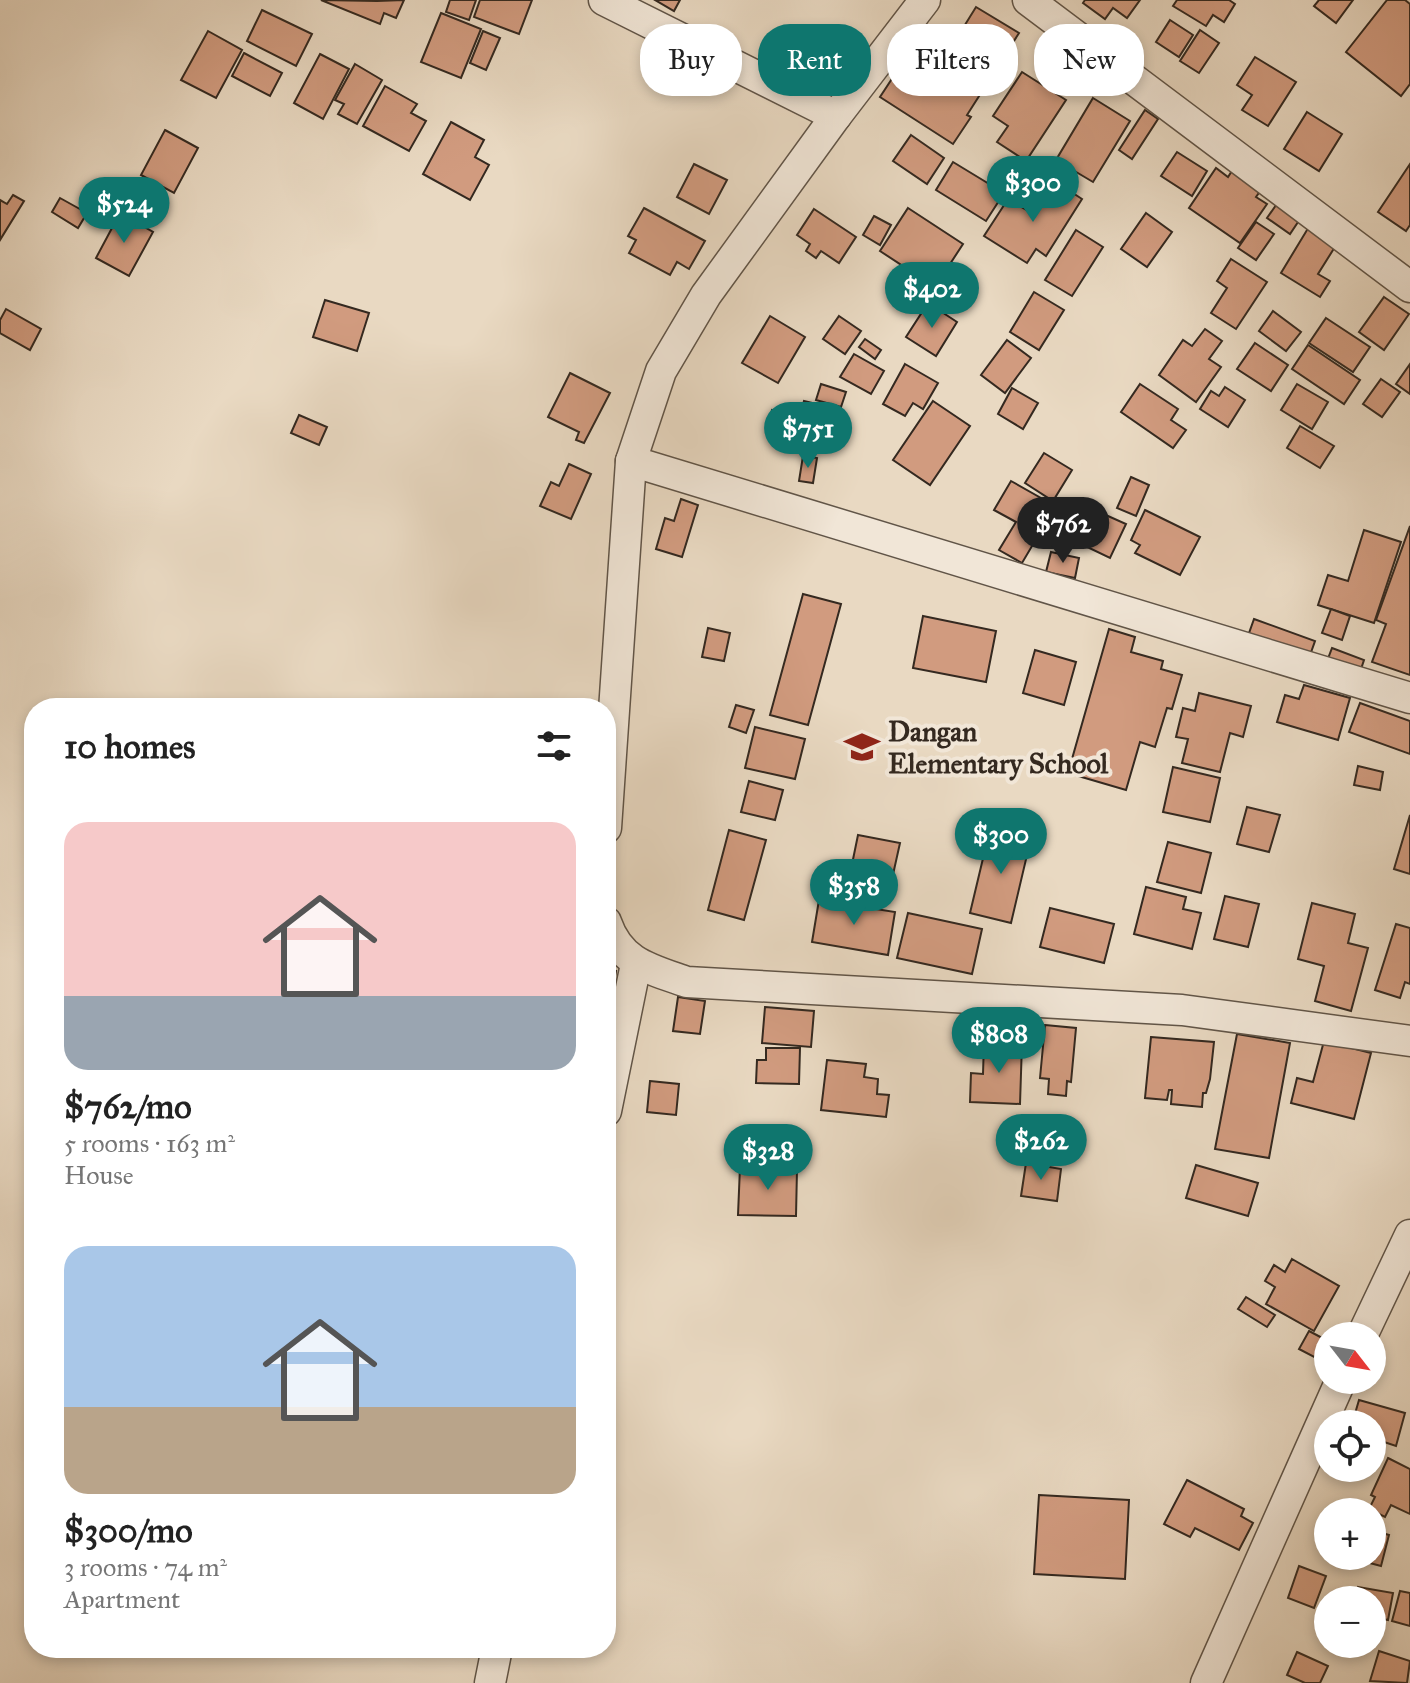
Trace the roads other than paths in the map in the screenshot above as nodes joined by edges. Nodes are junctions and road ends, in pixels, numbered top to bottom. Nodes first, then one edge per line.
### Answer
1 (604, 0) edge
2 (925, 0) edge
3 (1028, 0) edge
4 (836, 116) junction
5 (1410, 287) edge
6 (631, 461) junction
7 (615, 698) edge
8 (1410, 698) edge
9 (616, 942) edge
10 (636, 964) junction
11 (1410, 1041) edge
12 (616, 1062) edge
13 (1410, 1235) edge
14 (1369, 1322) edge
15 (1335, 1394) edge
16 (495, 1658) edge
17 (490, 1683) edge
18 (1206, 1683) edge

1 - 4 street
2 - 4 street
3 - 5 street
4 - 6 street
6 - 7 street
6 - 8 street
9 - 10 street
10 - 11 street
10 - 12 street
13 - 14 street
15 - 18 street
16 - 17 street

